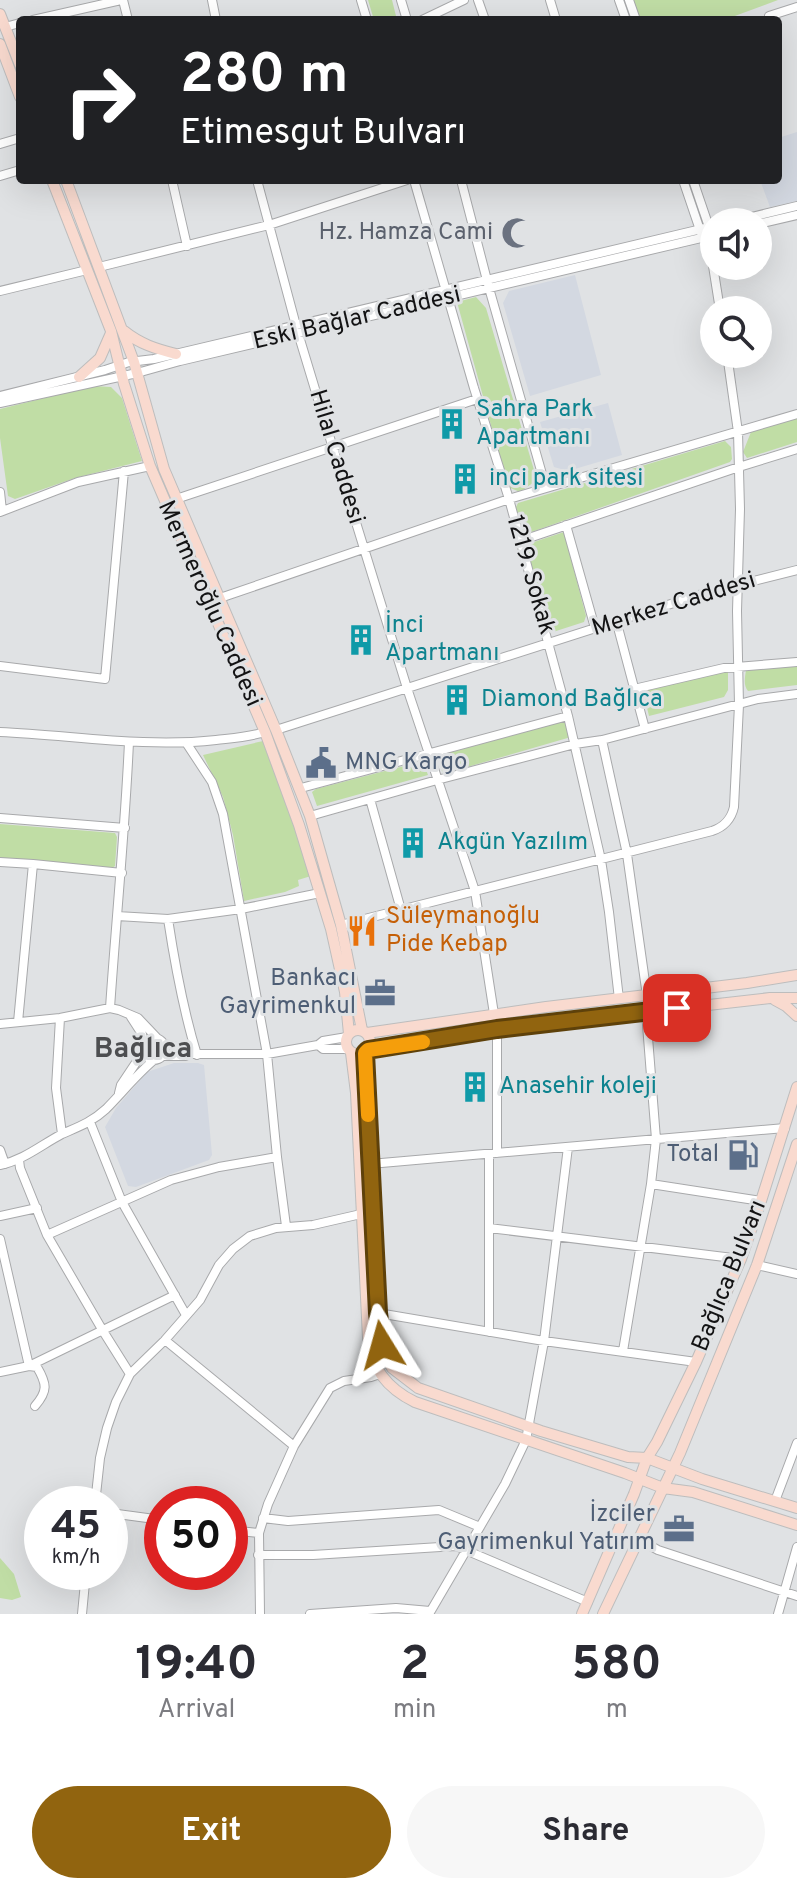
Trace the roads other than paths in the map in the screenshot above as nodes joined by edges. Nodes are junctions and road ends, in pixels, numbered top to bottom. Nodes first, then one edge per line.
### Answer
1 (122, 0) edge
2 (464, 0) edge
3 (797, 7) edge
4 (0, 14) edge
5 (51, 16) edge
6 (430, 16) edge
7 (769, 16) dead end
8 (16, 24) edge
9 (5, 27) junction
10 (0, 44) edge
11 (16, 55) edge
12 (16, 86) edge
13 (54, 184) edge
14 (68, 184) edge
15 (173, 184) edge
16 (258, 184) edge
17 (395, 184) edge
18 (415, 184) edge
19 (462, 184) edge
20 (685, 184) edge
21 (694, 184) edge
22 (797, 206) edge
23 (701, 208) edge
24 (772, 212) edge
25 (700, 215) edge
26 (797, 215) edge
27 (772, 221) edge
28 (269, 225) junction
29 (700, 234) edge
30 (187, 246) junction
31 (99, 267) junction
32 (87, 270) junction
33 (488, 284) junction
34 (0, 291) edge
35 (446, 294) junction
36 (116, 329) junction
37 (297, 330) junction
38 (176, 354) junction
39 (136, 367) junction
40 (729, 368) edge
41 (121, 371) junction
42 (79, 377) junction
43 (0, 396) edge
44 (477, 399) junction
45 (0, 403) edge
46 (797, 414) edge
47 (738, 432) junction
48 (333, 448) junction
49 (797, 449) edge
50 (150, 466) junction
51 (739, 467) junction
52 (124, 471) junction
53 (546, 488) junction
54 (0, 492) edge
55 (176, 499) junction
56 (509, 499) junction
57 (1, 511) edge
58 (566, 525) junction
59 (520, 541) junction
60 (365, 549) junction
61 (797, 570) edge
62 (738, 585) junction
63 (220, 598) junction
64 (616, 620) junction
65 (595, 628) junction
66 (550, 643) junction
67 (797, 662) edge
68 (0, 666) edge
69 (738, 666) junction
70 (407, 688) junction
71 (634, 689) junction
72 (797, 694) edge
73 (739, 705) junction
74 (568, 716) junction
75 (645, 729) junction
76 (270, 731) junction
77 (0, 732) edge
78 (602, 740) junction
79 (129, 742) junction
80 (187, 744) junction
81 (575, 744) junction
82 (429, 754) junction
83 (437, 780) junction
84 (301, 788) junction
85 (370, 799) junction
86 (310, 816) junction
87 (0, 818) edge
88 (125, 828) junction
89 (627, 854) junction
90 (601, 860) junction
91 (0, 862) edge
92 (33, 864) junction
93 (122, 873) junction
94 (475, 891) junction
95 (320, 893) junction
96 (241, 909) junction
97 (401, 910) junction
98 (117, 916) junction
99 (168, 919) junction
100 (341, 925) junction
101 (797, 975) edge
102 (647, 996) junction
103 (770, 998) junction
104 (797, 998) edge
105 (619, 999) junction
106 (110, 1008) junction
107 (646, 1012) junction
108 (494, 1014) junction
109 (797, 1016) edge
110 (131, 1017) junction
111 (60, 1018) junction
112 (18, 1022) junction
113 (0, 1024) edge
114 (497, 1029) junction
115 (365, 1032) junction
116 (160, 1040) junction
117 (349, 1043) junction
118 (144, 1047) junction
119 (366, 1052) junction
120 (194, 1054) junction
121 (267, 1054) junction
122 (158, 1058) junction
123 (797, 1087) edge
124 (119, 1094) junction
125 (90, 1122) junction
126 (785, 1128) junction
127 (62, 1134) junction
128 (656, 1139) junction
129 (797, 1144) edge
130 (568, 1147) junction
131 (0, 1150) edge
132 (493, 1154) junction
133 (277, 1157) junction
134 (19, 1160) junction
135 (3, 1164) edge
136 (370, 1164) junction
137 (651, 1184) junction
138 (761, 1201) junction
139 (122, 1202) junction
140 (37, 1208) junction
141 (361, 1214) junction
142 (0, 1216) edge
143 (286, 1226) junction
144 (489, 1228) junction
145 (47, 1235) junction
146 (557, 1236) junction
147 (0, 1239) edge
148 (641, 1246) junction
149 (741, 1259) junction
150 (757, 1265) junction
151 (797, 1274) edge
152 (175, 1295) junction
153 (378, 1313) junction
154 (186, 1315) junction
155 (103, 1331) junction
156 (489, 1332) junction
157 (165, 1340) junction
158 (544, 1341) junction
159 (623, 1351) junction
160 (696, 1362) junction
161 (29, 1366) junction
162 (0, 1372) edge
163 (130, 1374) junction
164 (380, 1374) junction
165 (35, 1406) dead end
166 (529, 1427) junction
167 (526, 1440) junction
168 (797, 1443) edge
169 (294, 1446) junction
170 (647, 1458) junction
171 (673, 1466) junction
172 (639, 1479) junction
173 (97, 1486) edge
174 (663, 1488) junction
175 (775, 1501) junction
176 (797, 1508) edge
177 (263, 1518) junction
178 (797, 1525) edge
179 (480, 1527) junction
180 (248, 1532) edge
181 (259, 1533) junction
182 (638, 1539) junction
183 (797, 1547) edge
184 (466, 1550) junction
185 (258, 1555) junction
186 (84, 1590) edge
187 (784, 1592) junction
188 (797, 1596) edge
189 (588, 1602) junction
190 (429, 1612) edge
191 (608, 1612) edge
192 (82, 1614) edge
193 (260, 1614) edge
194 (310, 1614) edge
195 (582, 1614) edge
196 (778, 1614) edge

1 - 5 street
2 - 6 street
3 - 7 street
4 - 9 main road
8 - 9 street
9 - 11 main road
10 - 12 main road
13 - 32 main road, Mermeroğlu Caddesi
14 - 31 main road, Mermeroğlu Caddesi
15 - 30 street
16 - 28 street, Hilal Caddesi
17 - 28 street
18 - 35 street, 1219. Sokak
19 - 33 street
20 - 25 street
21 - 23 street
22 - 24 street
26 - 27 street
28 - 30 street
28 - 37 street, Hilal Caddesi
29 - 33 street, Eski Bağlar Caddesi
30 - 31 street
31 - 36 main road, Mermeroğlu Caddesi
32 - 34 street
32 - 36 main road, Mermeroğlu Caddesi
33 - 35 street, Eski Bağlar Caddesi
33 - 53 street
35 - 37 street, Eski Bağlar Caddesi
35 - 44 street, 1219. Sokak
36 - 38 main road
36 - 39 main road, Mermeroğlu Caddesi
36 - 41 main road, Mermeroğlu Caddesi
36 - 42 main road
37 - 38 street
37 - 39 street, Eski Bağlar Caddesi
37 - 48 street, Hilal Caddesi
38 - 39 street
39 - 41 street, Eski Bağlar Caddesi
39 - 55 main road, Mermeroğlu Caddesi
40 - 47 street
41 - 42 street, Eski Bağlar Caddesi
41 - 45 street, Eski Bağlar Caddesi
41 - 50 main road, Mermeroğlu Caddesi
42 - 43 street, Eski Bağlar Caddesi
44 - 48 street
44 - 56 street, 1219. Sokak
46 - 47 street
47 - 51 street
47 - 53 street
48 - 55 street
48 - 60 street, Hilal Caddesi
49 - 51 street
50 - 52 street
50 - 76 main road, Mermeroğlu Caddesi
51 - 58 street
51 - 62 street
52 - 57 street
52 - 68 street
53 - 56 street
54 - 57 street
55 - 63 main road, Mermeroğlu Caddesi
56 - 59 street, 1219. Sokak
56 - 60 street
58 - 59 street
58 - 65 street
59 - 66 street, 1219. Sokak
60 - 63 street
60 - 70 street, Hilal Caddesi
61 - 62 street, Merkez Caddesi
62 - 64 street, Merkez Caddesi
62 - 69 street
63 - 76 main road, Mermeroğlu Caddesi
64 - 65 street, Merkez Caddesi
64 - 71 street
65 - 66 street, Merkez Caddesi
66 - 70 street, Merkez Caddesi
66 - 74 street, 1219. Sokak
67 - 69 street
69 - 71 street
69 - 73 street
70 - 76 street, Merkez Caddesi
70 - 82 street, Hilal Caddesi
71 - 75 street
72 - 73 street
73 - 75 street
73 - 89 street
74 - 81 street, 1219. Sokak
74 - 82 street
75 - 78 street
76 - 80 street, Merkez Caddesi
76 - 84 main road, Mermeroğlu Caddesi
76 - 95 main road, Mermeroğlu Caddesi
77 - 79 street, Merkez Caddesi
78 - 81 street
78 - 89 street
79 - 80 street, Merkez Caddesi
79 - 88 street
80 - 96 street
81 - 83 street
81 - 90 street, 1219. Sokak
82 - 83 street, Hilal Caddesi
82 - 84 street
83 - 85 street
83 - 94 street, Hilal Caddesi
84 - 86 main road, Mermeroğlu Caddesi
85 - 86 street
85 - 97 street
86 - 100 main road, Mermeroğlu Caddesi
87 - 88 street
88 - 93 street
89 - 90 street
89 - 102 street
90 - 94 street
90 - 105 street, 1219. Sokak
91 - 92 street
92 - 93 street
92 - 112 street
93 - 98 street
94 - 97 street
94 - 108 street, Hilal Caddesi
95 - 96 street
95 - 117 main road, Mermeroğlu Caddesi
96 - 99 street
96 - 121 street
97 - 100 street
98 - 99 street
98 - 106 street
99 - 120 street
100 - 115 main road, Mermeroğlu Caddesi
101 - 102 main road
102 - 105 main road
103 - 104 main road
103 - 107 main road
103 - 109 main road
105 - 108 main road
106 - 110 street
106 - 111 street
107 - 114 main road
107 - 128 street
108 - 115 main road
110 - 116 street
110 - 118 street
111 - 112 street
111 - 127 street
112 - 113 street
114 - 119 main road
114 - 132 street
115 - 117 main road
115 - 119 main road
116 - 118 street
116 - 120 street
116 - 122 street
117 - 119 main road
117 - 121 street
117 - 141 main road, Mermeroğlu Caddesi
118 - 122 street
118 - 124 street
119 - 136 main road
120 - 121 street
120 - 122 street
121 - 133 street
122 - 124 street
123 - 126 main road, Bağlıca Bulvarı
124 - 125 street
125 - 127 street
125 - 139 street
126 - 128 street
126 - 138 main road, Bağlıca Bulvarı
127 - 134 street
128 - 130 street
128 - 137 street
129 - 150 main road, Bağlıca Bulvarı
130 - 132 street
130 - 146 street
131 - 135 street
132 - 136 street
132 - 144 street
133 - 139 street
133 - 143 street
134 - 135 street
134 - 140 street
136 - 153 main road
137 - 138 street
137 - 148 street
138 - 149 main road, Bağlıca Bulvarı
139 - 145 street
139 - 152 street
140 - 142 street
140 - 145 street
141 - 143 street
141 - 164 main road, Mermeroğlu Caddesi
143 - 154 street
144 - 146 street
144 - 156 street
145 - 155 street
146 - 148 street
146 - 158 street
147 - 161 street
148 - 149 street
148 - 159 street
149 - 160 main road, Bağlıca Bulvarı
150 - 151 street
150 - 171 main road, Bağlıca Bulvarı
152 - 154 street
152 - 155 street
153 - 156 street
153 - 166 main road
154 - 157 street
155 - 161 street
155 - 163 street
156 - 158 street
157 - 163 street
157 - 169 street
158 - 159 street
158 - 166 street
159 - 160 street
160 - 170 main road, Bağlıca Bulvarı
161 - 162 street
161 - 165 street
163 - 173 street
164 - 167 main road
164 - 169 street
166 - 167 street
166 - 170 main road
167 - 172 main road
167 - 179 street
168 - 175 street
169 - 177 street
170 - 171 main road
170 - 172 main road, Bağlıca Bulvarı
171 - 174 main road, Bağlıca Bulvarı
171 - 175 main road
172 - 174 main road
172 - 189 main road
174 - 178 main road
174 - 182 main road
175 - 176 main road
177 - 179 street
177 - 181 street
179 - 184 street
180 - 181 street
181 - 185 street
182 - 187 street
182 - 191 main road
183 - 187 street
184 - 185 street
184 - 189 street
184 - 190 street
185 - 193 street
186 - 192 street
187 - 188 street
187 - 196 street
189 - 195 main road
190 - 194 street

